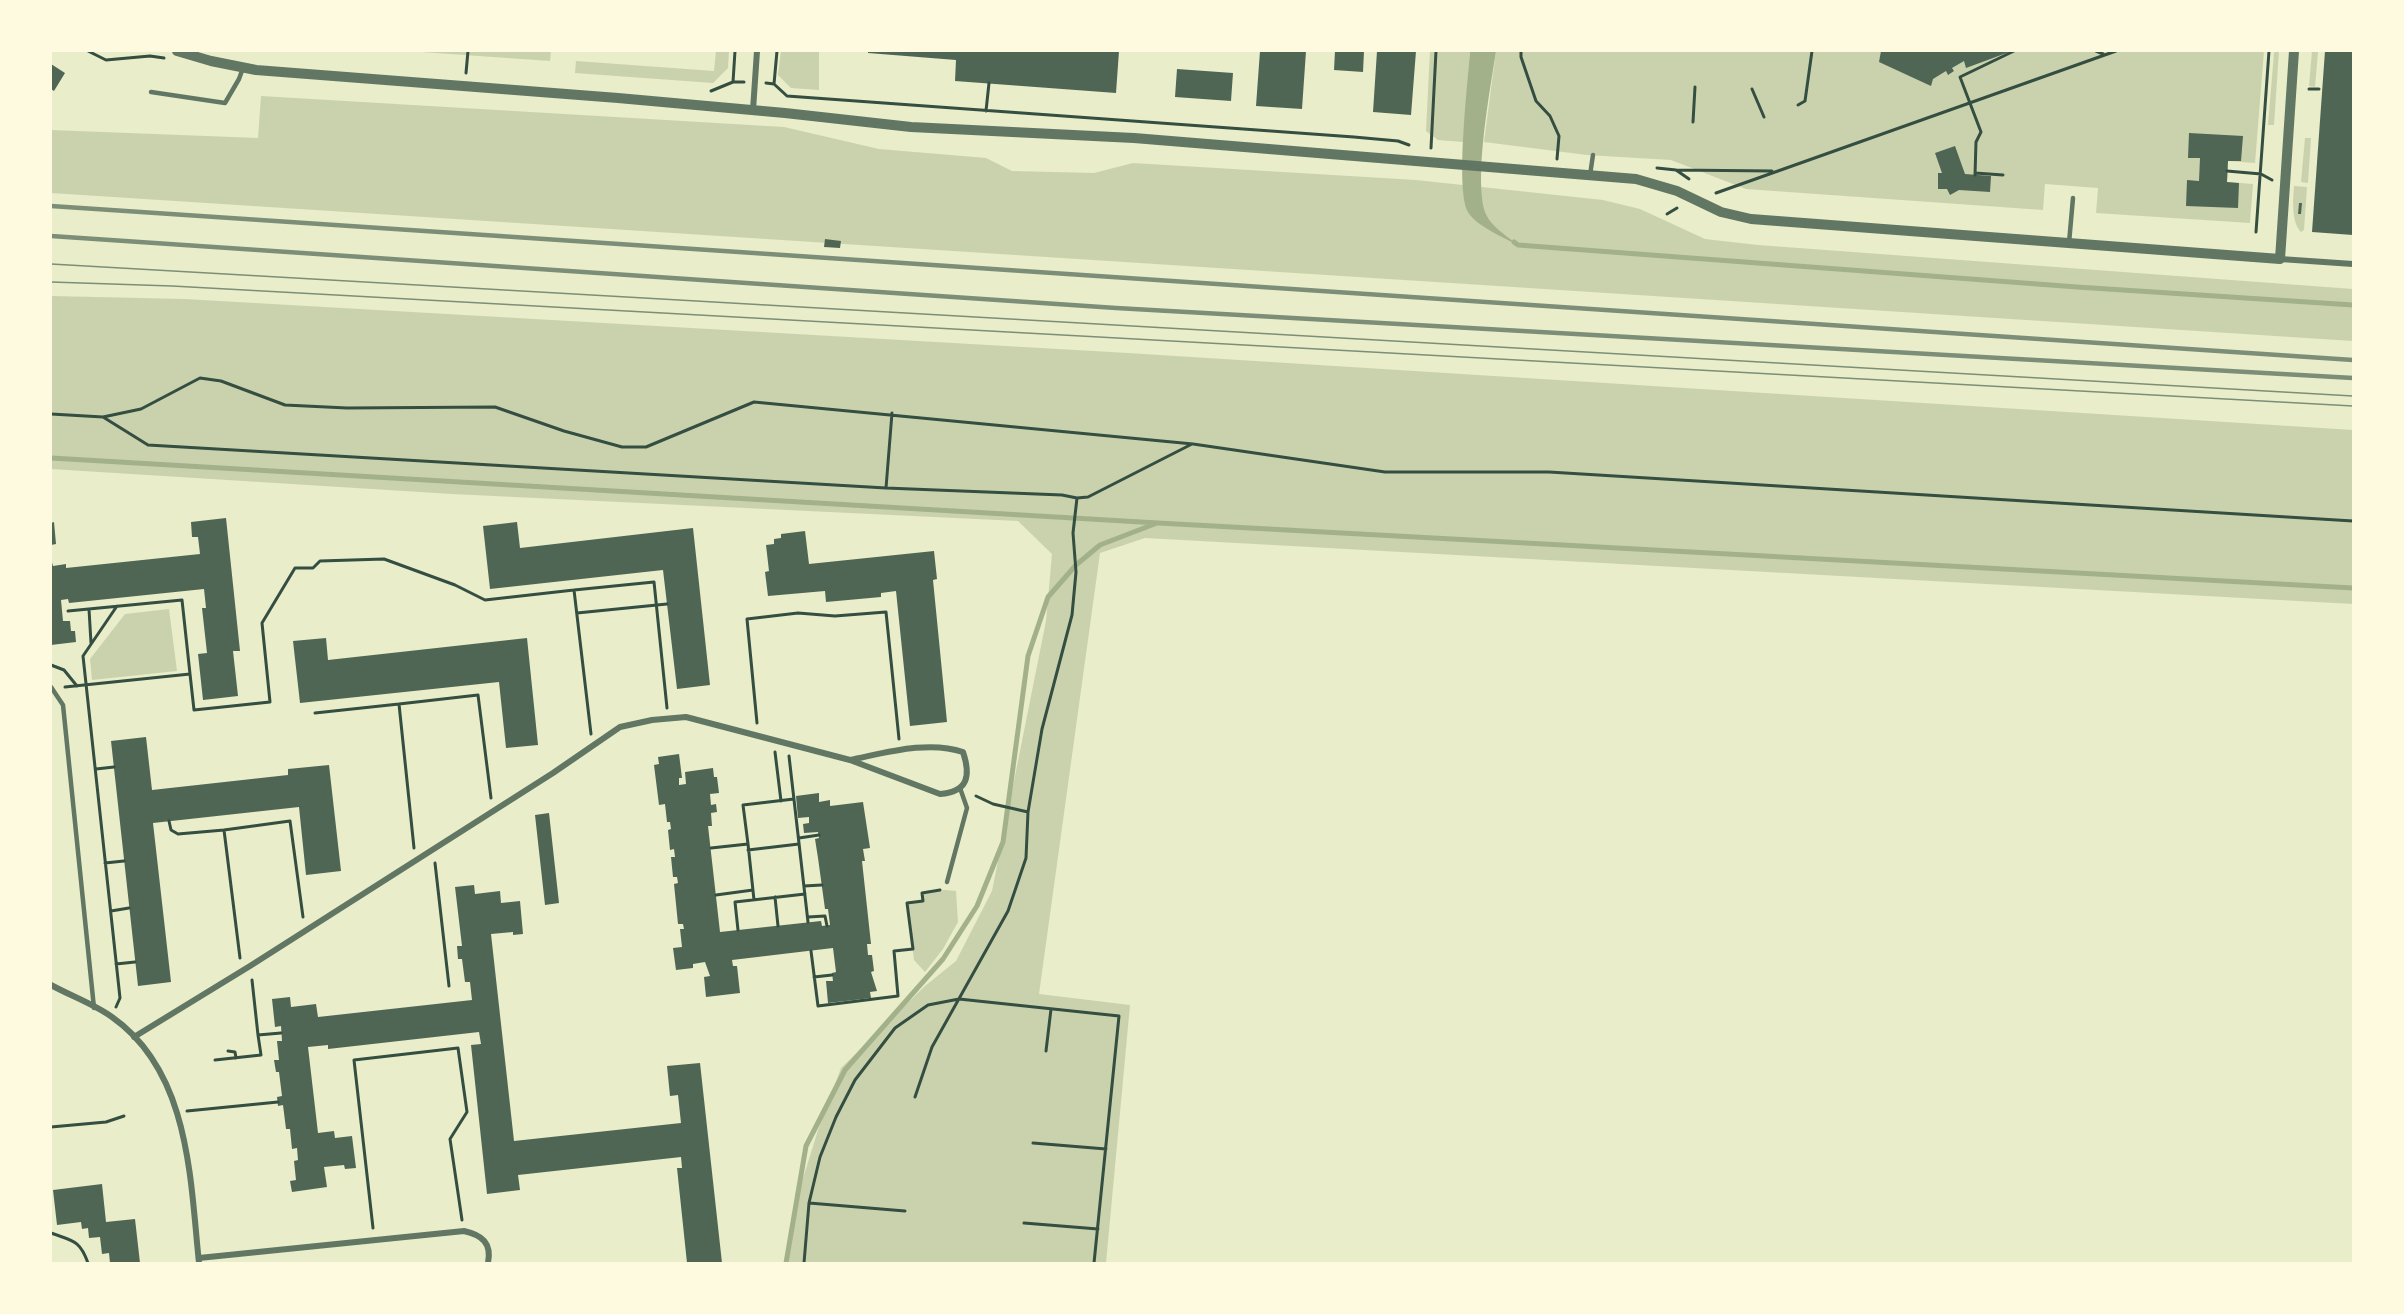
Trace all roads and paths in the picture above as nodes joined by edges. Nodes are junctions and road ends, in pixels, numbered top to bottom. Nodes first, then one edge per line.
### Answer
1 (88, 51) edge
2 (468, 51) edge
3 (735, 51) edge
4 (758, 51) edge
5 (777, 51) edge
6 (1436, 51) edge
7 (1521, 51) edge
8 (1812, 51) edge
9 (2014, 51) edge
10 (2096, 51) edge
11 (2116, 51) edge
12 (2269, 51) edge
13 (2294, 51) edge
14 (174, 55) edge
15 (2105, 55) junction
16 (243, 67) junction
17 (466, 73) dead end
18 (733, 82) junction
19 (755, 83) junction
20 (989, 83) dead end
21 (774, 84) junction
22 (1695, 87) dead end
23 (1752, 89) dead end
24 (2309, 89) dead end
25 (2319, 89) dead end
26 (700, 90) dead end
27 (151, 92) dead end
28 (1970, 102) junction
29 (1797, 105) dead end
30 (753, 110) junction
31 (986, 111) junction
32 (1764, 117) dead end
33 (1693, 122) dead end
34 (1409, 145) dead end
35 (1593, 155) dead end
36 (1435, 162) junction
37 (1676, 170) dead end
38 (1556, 171) junction
39 (1774, 171) junction
40 (2228, 171) dead end
41 (2260, 174) junction
42 (1590, 175) junction
43 (2003, 175) dead end
44 (2284, 187) junction
45 (2073, 198) dead end
46 (1691, 200) junction
47 (2256, 232) dead end
48 (2069, 243) junction
49 (2280, 259) junction
50 (2353, 264) edge
51 (892, 413) junction
52 (51, 414) edge
53 (103, 417) junction
54 (1193, 444) junction
55 (886, 488) junction
56 (1077, 498) junction
57 (2353, 521) edge
58 (574, 590) junction
59 (656, 604) junction
60 (667, 604) dead end
61 (117, 606) junction
62 (89, 609) junction
63 (68, 611) dead end
64 (577, 613) junction
65 (91, 644) junction
66 (51, 665) edge
67 (190, 674) junction
68 (87, 685) junction
69 (77, 686) junction
70 (53, 687) edge
71 (399, 704) junction
72 (315, 713) dead end
73 (668, 718) junction
74 (758, 737) junction
75 (788, 745) junction
76 (592, 746) junction
77 (900, 751) junction
78 (850, 760) junction
79 (114, 767) dead end
80 (777, 767) dead end
81 (96, 769) junction
82 (960, 788) junction
83 (794, 799) junction
84 (781, 801) junction
85 (993, 804) dead end
86 (492, 812) junction
87 (1028, 812) junction
88 (169, 821) dead end
89 (224, 830) junction
90 (819, 835) dead end
91 (798, 838) junction
92 (747, 844) junction
93 (799, 844) junction
94 (711, 848) dead end
95 (433, 849) junction
96 (748, 850) junction
97 (124, 861) dead end
98 (415, 861) junction
99 (105, 862) junction
100 (947, 882) joint
101 (822, 885) dead end
102 (804, 886) junction
103 (753, 890) junction
104 (805, 894) junction
105 (716, 895) dead end
106 (775, 897) junction
107 (754, 900) junction
108 (129, 908) dead end
109 (111, 911) junction
110 (808, 917) junction
111 (808, 922) dead end
112 (778, 926) dead end
113 (826, 926) dead end
114 (738, 930) dead end
115 (305, 931) junction
116 (811, 951) dead end
117 (135, 962) dead end
118 (116, 964) junction
119 (250, 966) junction
120 (241, 972) junction
121 (832, 975) dead end
122 (814, 977) junction
123 (51, 986) edge
124 (449, 986) dead end
125 (959, 999) junction
126 (94, 1008) junction
127 (1051, 1009) junction
128 (112, 1017) junction
129 (282, 1033) dead end
130 (258, 1035) junction
131 (134, 1037) junction
132 (228, 1051) dead end
133 (1046, 1051) dead end
134 (236, 1058) junction
135 (214, 1060) dead end
136 (915, 1097) dead end
137 (278, 1102) dead end
138 (236, 1106) junction
139 (178, 1112) junction
140 (235, 1112) dead end
141 (124, 1116) dead end
142 (51, 1127) edge
143 (1033, 1143) dead end
144 (1106, 1149) junction
145 (809, 1203) junction
146 (905, 1211) dead end
147 (1024, 1223) dead end
148 (1098, 1228) junction
149 (464, 1231) junction
150 (51, 1233) edge
151 (374, 1239) junction
152 (199, 1260) edge
153 (88, 1263) edge
154 (488, 1263) edge
155 (804, 1263) edge
156 (1094, 1263) edge

1 - 14 path
2 - 17 path
3 - 18 path
4 - 19 street
5 - 21 path
6 - 36 path
7 - 38 path
8 - 29 path
9 - 28 path
10 - 15 path
11 - 15 path
12 - 41 path
13 - 44 street
14 - 16 street
15 - 28 path
16 - 27 lane
16 - 30 street
18 - 19 path
18 - 26 path
19 - 21 path
19 - 30 street
20 - 31 path
21 - 31 path
22 - 33 path
23 - 32 path
24 - 25 path
28 - 39 path
28 - 43 path
30 - 36 street
31 - 34 path
35 - 42 lane
36 - 38 street
37 - 39 path
38 - 42 street
39 - 46 path
40 - 41 path
41 - 44 path
41 - 47 path
42 - 46 street
44 - 49 street
45 - 48 lane
46 - 48 street
48 - 49 street
49 - 50 street
51 - 53 path
51 - 54 path
51 - 55 path
52 - 53 path
53 - 55 path
54 - 56 path
54 - 57 path
55 - 56 path
56 - 87 path
58 - 59 path
58 - 64 path
58 - 67 path
59 - 60 path
59 - 64 path
59 - 73 path
61 - 62 path
61 - 65 path
61 - 67 path
62 - 63 path
62 - 65 path
64 - 76 path
65 - 68 path
66 - 69 path
67 - 68 path
68 - 69 path
68 - 81 path
69 - 70 path
70 - 126 lane
71 - 72 path
71 - 86 path
71 - 98 path
73 - 74 street
73 - 76 street
74 - 75 street
74 - 77 path
75 - 78 street
75 - 83 path
76 - 86 street
77 - 78 street
77 - 82 street
78 - 82 street
79 - 81 path
80 - 84 path
81 - 99 path
82 - 100 lane
83 - 84 path
83 - 91 path
84 - 92 path
85 - 87 path
86 - 95 street
87 - 125 path
88 - 89 path
89 - 115 path
89 - 120 path
90 - 91 path
91 - 93 path
92 - 94 path
92 - 96 path
93 - 96 path
93 - 102 path
95 - 98 street
95 - 124 path
96 - 103 path
97 - 99 path
98 - 115 street
99 - 109 path
100 - 122 path
101 - 102 path
102 - 104 path
103 - 105 path
103 - 107 path
104 - 106 path
104 - 110 path
106 - 107 path
106 - 112 path
107 - 114 path
108 - 109 path
109 - 118 path
110 - 111 path
110 - 113 path
115 - 119 street
116 - 122 path
117 - 118 path
118 - 128 path
119 - 120 street
119 - 130 path
120 - 131 street
121 - 122 path
123 - 126 street
125 - 127 path
125 - 136 path
125 - 145 path
126 - 128 street
127 - 133 path
127 - 144 path
128 - 131 street
129 - 130 path
130 - 134 path
131 - 139 street
132 - 134 path
134 - 135 path
137 - 138 path
138 - 139 path
138 - 140 path
139 - 152 street
141 - 142 path
143 - 144 path
144 - 148 path
145 - 146 path
145 - 155 path
147 - 148 path
148 - 156 path
149 - 151 street
149 - 151 path
149 - 154 street
150 - 153 path
151 - 152 street

